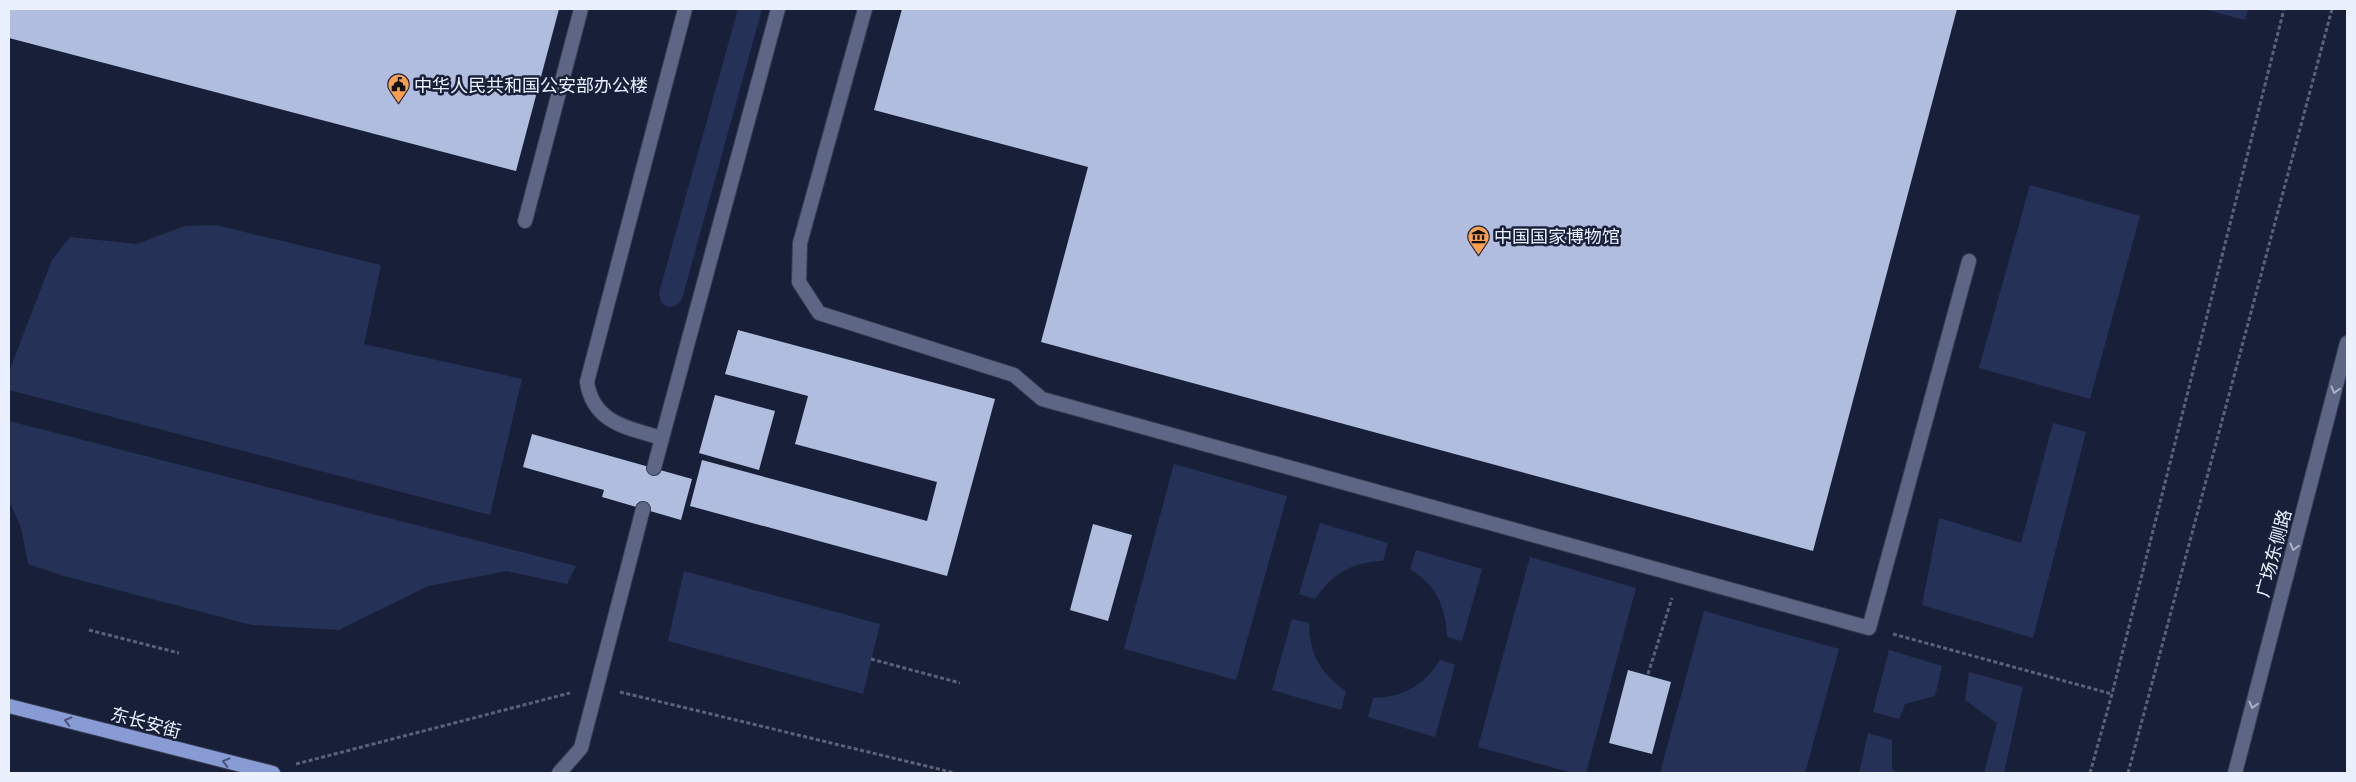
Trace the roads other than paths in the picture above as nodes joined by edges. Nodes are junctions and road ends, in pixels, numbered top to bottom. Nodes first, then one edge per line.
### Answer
1 (581, 9) edge
2 (685, 9) edge
3 (778, 9) edge
4 (865, 9) edge
5 (525, 221) dead end
6 (1969, 261) dead end
7 (2347, 343) edge
8 (662, 438) junction
9 (654, 468) dead end
10 (644, 509) dead end
11 (9, 706) edge
12 (273, 773) edge
13 (559, 773) edge
14 (2235, 773) edge

1 - 5 main road
2 - 8 main road
3 - 8 main road
4 - 6 main road
7 -> 14 main road, 广场东侧路
8 - 9 main road
10 - 13 main road
12 -> 11 highway, 东长安街

